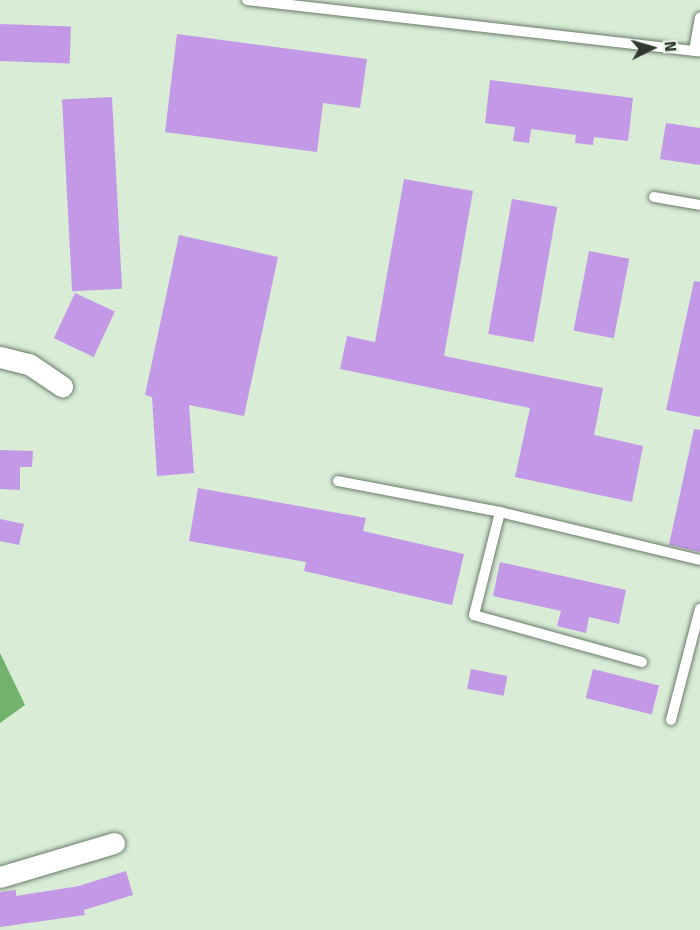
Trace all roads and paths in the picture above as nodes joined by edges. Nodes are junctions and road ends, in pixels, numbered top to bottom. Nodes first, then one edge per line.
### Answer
1 (247, 0) edge
2 (336, 5) edge
3 (700, 18) edge
4 (697, 52) edge
5 (654, 197) dead end
6 (700, 206) edge
7 (0, 357) edge
8 (62, 386) dead end
9 (338, 482) dead end
10 (500, 512) junction
11 (700, 560) edge
12 (700, 609) edge
13 (642, 663) dead end
14 (671, 720) dead end
15 (114, 843) dead end
16 (0, 876) edge

1 - 2 lane
2 - 4 lane
3 - 4 lane
5 - 6 lane
7 - 8 street
9 - 10 lane
10 - 11 lane
10 - 13 lane
12 - 14 lane
15 - 16 street

